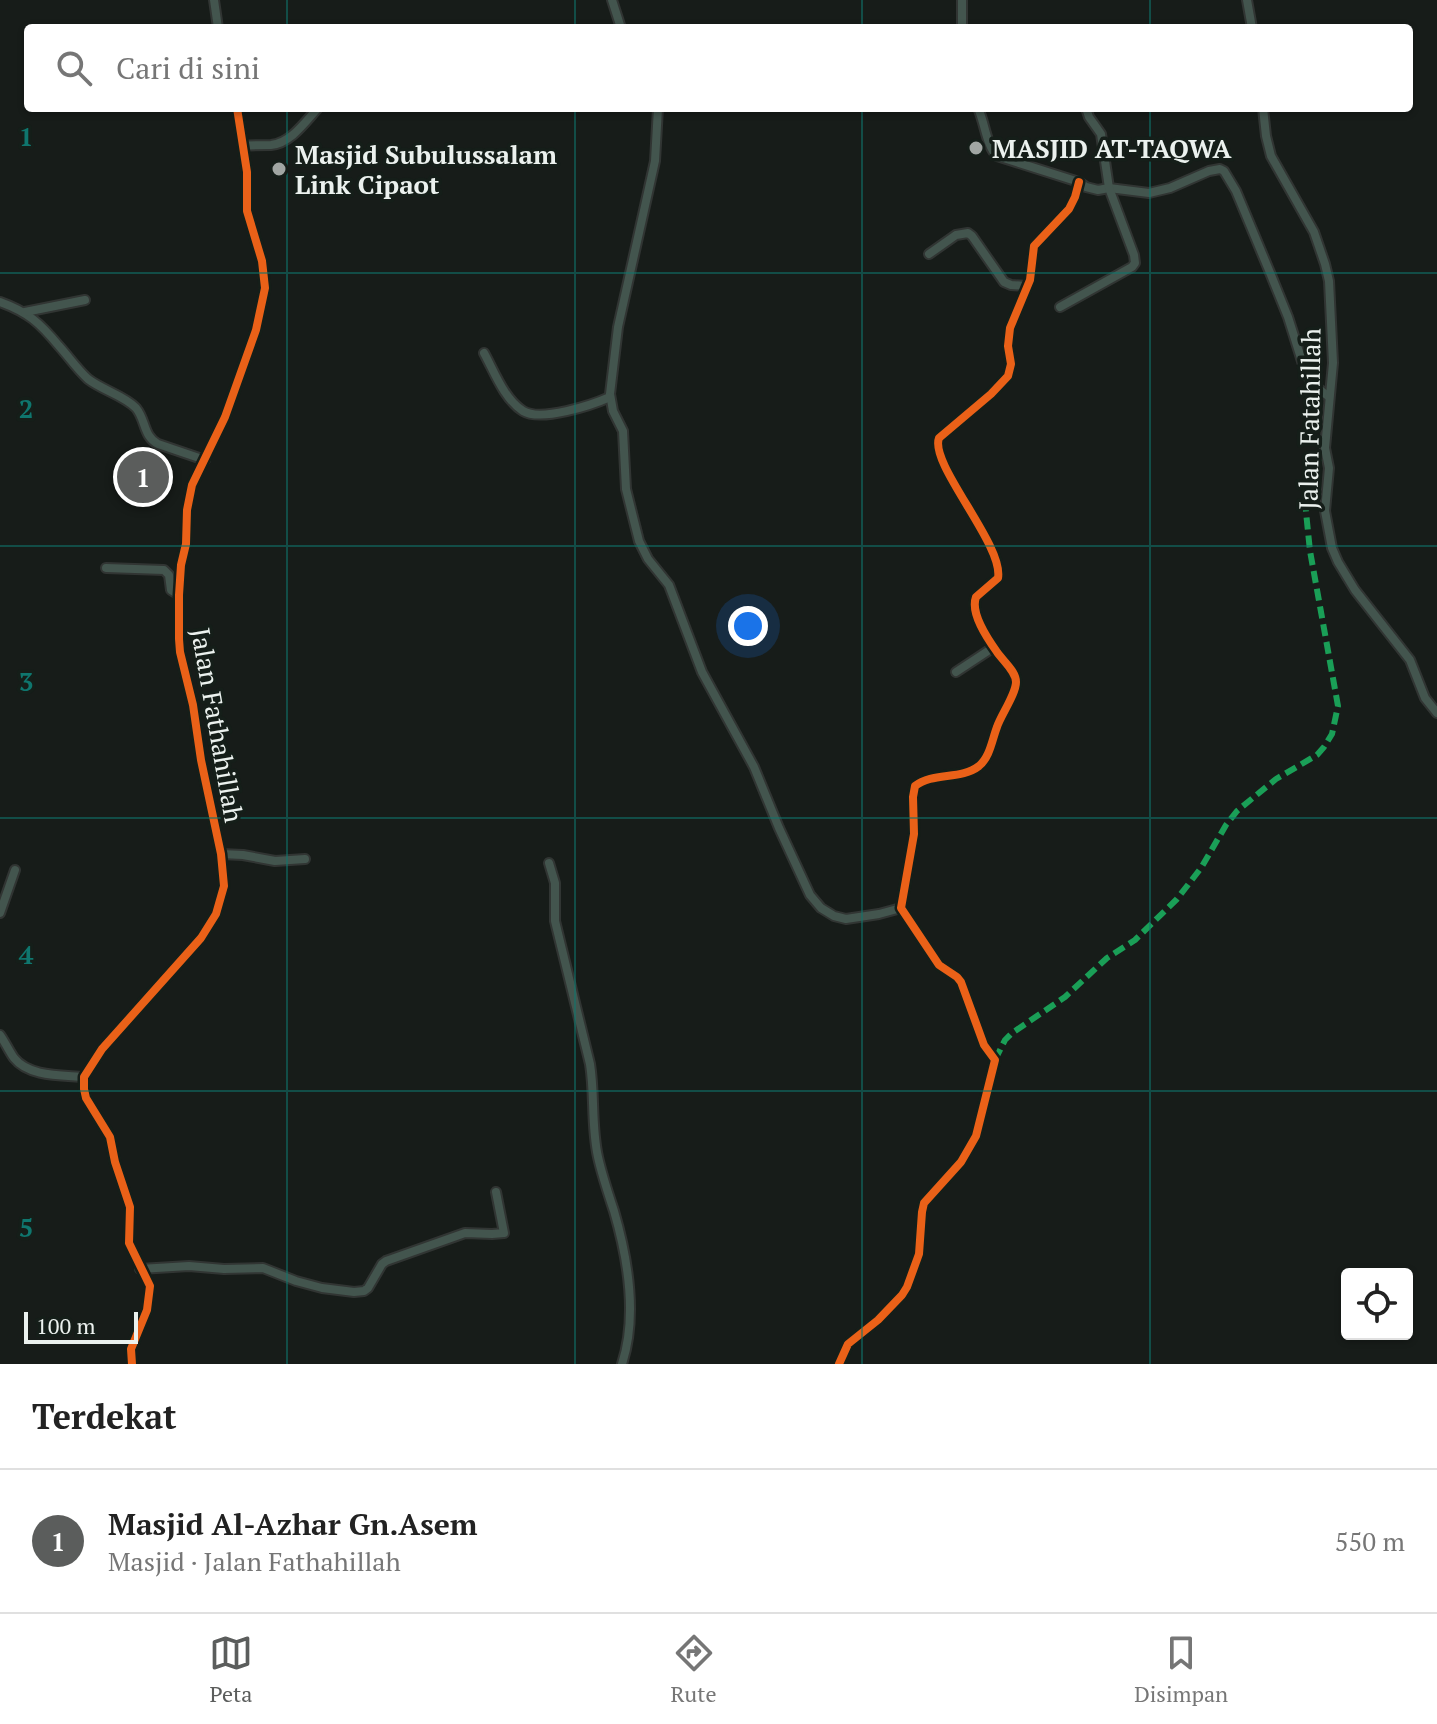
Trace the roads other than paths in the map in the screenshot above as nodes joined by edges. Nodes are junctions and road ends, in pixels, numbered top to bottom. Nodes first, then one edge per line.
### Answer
1 (214, 0) edge
2 (612, 0) edge
3 (962, 0) edge
4 (1247, 0) edge
5 (217, 24) edge
6 (620, 24) edge
7 (962, 24) edge
8 (1251, 24) edge
9 (238, 112) edge
10 (314, 112) edge
11 (658, 112) edge
12 (980, 112) edge
13 (1087, 112) edge
14 (1263, 112) edge
15 (243, 146) junction
16 (1079, 182) junction
17 (1109, 188) junction
18 (929, 254) dead end
19 (1027, 286) junction
20 (85, 300) dead end
21 (0, 302) edge
22 (1060, 307) dead end
23 (25, 312) junction
24 (484, 353) dead end
25 (610, 397) junction
26 (1329, 397) junction
27 (205, 460) junction
28 (106, 568) dead end
29 (179, 595) junction
30 (994, 647) junction
31 (956, 672) dead end
32 (1437, 713) edge
33 (221, 854) junction
34 (305, 859) dead end
35 (549, 863) dead end
36 (15, 870) dead end
37 (901, 908) junction
38 (0, 913) edge
39 (0, 1035) edge
40 (84, 1077) junction
41 (496, 1192) dead end
42 (140, 1269) junction
43 (132, 1364) edge
44 (622, 1364) edge
45 (839, 1364) edge

1 - 5 street
2 - 6 street
3 - 7 street
4 - 8 street
9 - 15 street, Jalan Fathahillah
10 - 15 street
11 - 25 street
12 - 16 street
13 - 17 street
14 - 26 street, Jalan Fatahillah
15 - 27 street, Jalan Fathahillah
16 - 17 street
16 - 19 street
17 - 22 street
17 - 26 street
18 - 19 street
19 - 30 street
20 - 23 street
21 - 23 street
23 - 27 street
24 - 25 street
25 - 37 street
26 - 32 street, Jalan Fatahillah
27 - 29 street, Jalan Fathahillah
28 - 29 street
29 - 33 street, Jalan Fathahillah
30 - 31 street
30 - 37 street
33 - 34 street
33 - 40 street, Jalan Fathahillah
35 - 44 street
36 - 38 street
37 - 45 street
39 - 40 street
40 - 42 street
41 - 42 street
42 - 43 street

